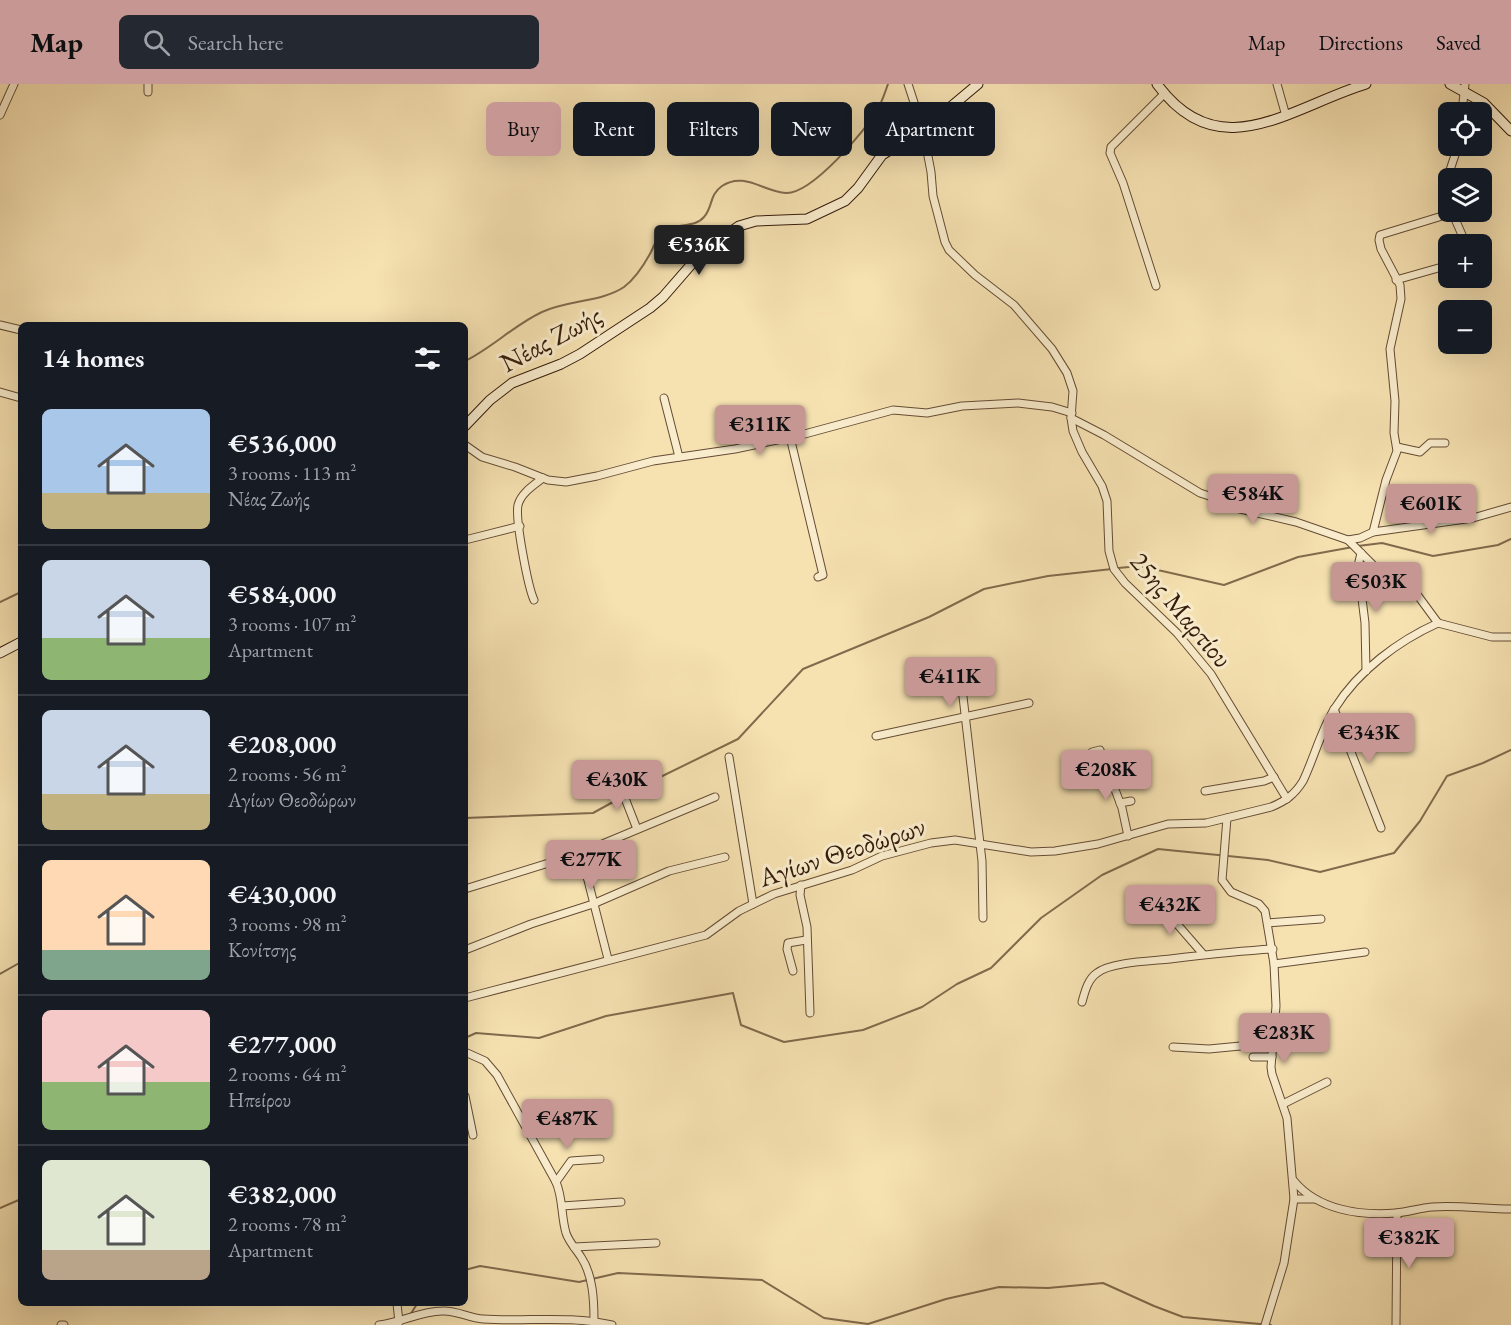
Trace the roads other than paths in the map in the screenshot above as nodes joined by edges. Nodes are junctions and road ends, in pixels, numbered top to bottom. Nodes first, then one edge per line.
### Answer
1 (14, 84) edge
2 (908, 84) edge
3 (978, 84) edge
4 (1157, 84) edge
5 (1277, 84) edge
6 (1366, 84) edge
7 (1450, 84) edge
8 (1465, 87) edge
9 (1164, 94) junction
10 (914, 102) edge
11 (956, 102) edge
12 (1463, 102) edge
13 (0, 115) edge
14 (1286, 116) junction
15 (1511, 131) edge
16 (881, 156) edge
17 (928, 156) edge
18 (1438, 216) edge
19 (1438, 268) edge
20 (1396, 280) junction
21 (1156, 286) dead end
22 (0, 324) edge
23 (18, 329) edge
24 (0, 392) edge
25 (18, 397) edge
26 (664, 398) dead end
27 (1072, 415) junction
28 (468, 423) edge
29 (790, 437) junction
30 (1445, 443) dead end
31 (468, 447) edge
32 (1397, 447) junction
33 (679, 457) junction
34 (543, 478) junction
35 (1511, 507) edge
36 (520, 526) junction
37 (1373, 532) junction
38 (468, 539) edge
39 (1348, 540) junction
40 (1361, 553) junction
41 (818, 577) dead end
42 (534, 600) dead end
43 (1438, 623) junction
44 (1511, 637) edge
45 (18, 644) edge
46 (0, 653) edge
47 (1366, 671) junction
48 (962, 688) dead end
49 (1029, 702) dead end
50 (1334, 709) junction
51 (965, 717) junction
52 (876, 736) dead end
53 (1092, 752) dead end
54 (729, 758) dead end
55 (1274, 777) junction
56 (619, 783) dead end
57 (1205, 791) dead end
58 (715, 797) dead end
59 (1287, 799) junction
60 (1131, 801) dead end
61 (1120, 803) junction
62 (1227, 818) junction
63 (1381, 828) dead end
64 (637, 830) junction
65 (1128, 836) junction
66 (980, 844) junction
67 (581, 853) junction
68 (724, 857) dead end
69 (801, 885) junction
70 (468, 889) edge
71 (1157, 901) dead end
72 (593, 904) junction
73 (753, 904) junction
74 (983, 918) dead end
75 (1321, 919) dead end
76 (1268, 923) junction
77 (806, 940) junction
78 (1272, 949) junction
79 (468, 950) edge
80 (1365, 952) dead end
81 (1203, 954) junction
82 (608, 960) junction
83 (1275, 964) junction
84 (793, 971) dead end
85 (468, 997) edge
86 (1082, 1002) dead end
87 (810, 1013) dead end
88 (1273, 1043) junction
89 (1173, 1047) dead end
90 (468, 1053) edge
91 (1253, 1057) dead end
92 (1272, 1057) junction
93 (1327, 1082) dead end
94 (1283, 1104) junction
95 (468, 1111) edge
96 (473, 1135) dead end
97 (600, 1159) dead end
98 (1294, 1181) junction
99 (556, 1182) junction
100 (1294, 1198) junction
101 (1314, 1199) junction
102 (621, 1202) dead end
103 (562, 1206) junction
104 (1511, 1209) edge
105 (1397, 1213) junction
106 (656, 1243) dead end
107 (574, 1247) junction
108 (397, 1306) edge
109 (463, 1315) junction
110 (594, 1321) junction
111 (399, 1322) junction
112 (379, 1325) edge
113 (462, 1325) edge
114 (612, 1325) edge
115 (1265, 1325) edge
116 (1396, 1325) edge

1 - 13 street
2 - 10 street, 25ης Μαρτίου
3 - 11 street, Νέας Ζωής
4 - 9 street
5 - 14 street
6 - 14 street
7 - 8 street
8 - 12 street
8 - 15 street
9 - 14 street
9 - 21 street
16 - 28 street, Νέας Ζωής
17 - 27 street, 25ης Μαρτίου
18 - 20 street
19 - 20 street
20 - 32 street
22 - 23 street
24 - 25 street
26 - 33 street
27 - 29 street
27 - 39 street
27 - 55 street, 25ης Μαρτίου
29 - 33 street
29 - 41 street
30 - 32 street
31 - 34 street
32 - 37 street
33 - 34 street
34 - 36 street
35 - 37 street
36 - 38 street
36 - 42 street
37 - 39 street
39 - 40 street
40 - 43 street
40 - 47 street
43 - 44 street
43 - 47 street
45 - 46 street
47 - 50 street
48 - 51 street
49 - 51 street
50 - 59 street
50 - 63 street
51 - 52 street
51 - 66 street
53 - 61 street
54 - 73 street
55 - 57 street
55 - 59 street, 25ης Μαρτίου
56 - 64 street
58 - 64 street
59 - 62 street, Αγίων Θεοδώρων
60 - 61 street
61 - 65 street
62 - 65 street, Αγίων Θεοδώρων
62 - 76 street
64 - 67 street
65 - 66 street, Αγίων Θεοδώρων
66 - 69 street, Αγίων Θεοδώρων
66 - 74 street
67 - 70 street
67 - 72 street
68 - 72 street
69 - 73 street, Αγίων Θεοδώρων
69 - 77 street
71 - 81 street
72 - 79 street
72 - 82 street
73 - 82 street, Αγίων Θεοδώρων
75 - 76 street
76 - 78 street
77 - 84 street
77 - 87 street
78 - 81 street
78 - 83 street
80 - 83 street
81 - 86 street
82 - 85 street, Αγίων Θεοδώρων
83 - 88 street
88 - 89 street
88 - 92 street
90 - 99 street
91 - 92 street
92 - 94 street
93 - 94 street
94 - 98 street
95 - 96 street
97 - 99 street
98 - 100 street
98 - 101 street
99 - 103 street
100 - 101 street
100 - 115 street
101 - 105 street
102 - 103 street
103 - 107 street
104 - 105 street
105 - 116 street
106 - 107 street
107 - 110 street
108 - 111 street
109 - 110 street
109 - 111 street
109 - 113 street
110 - 114 street
111 - 112 street

